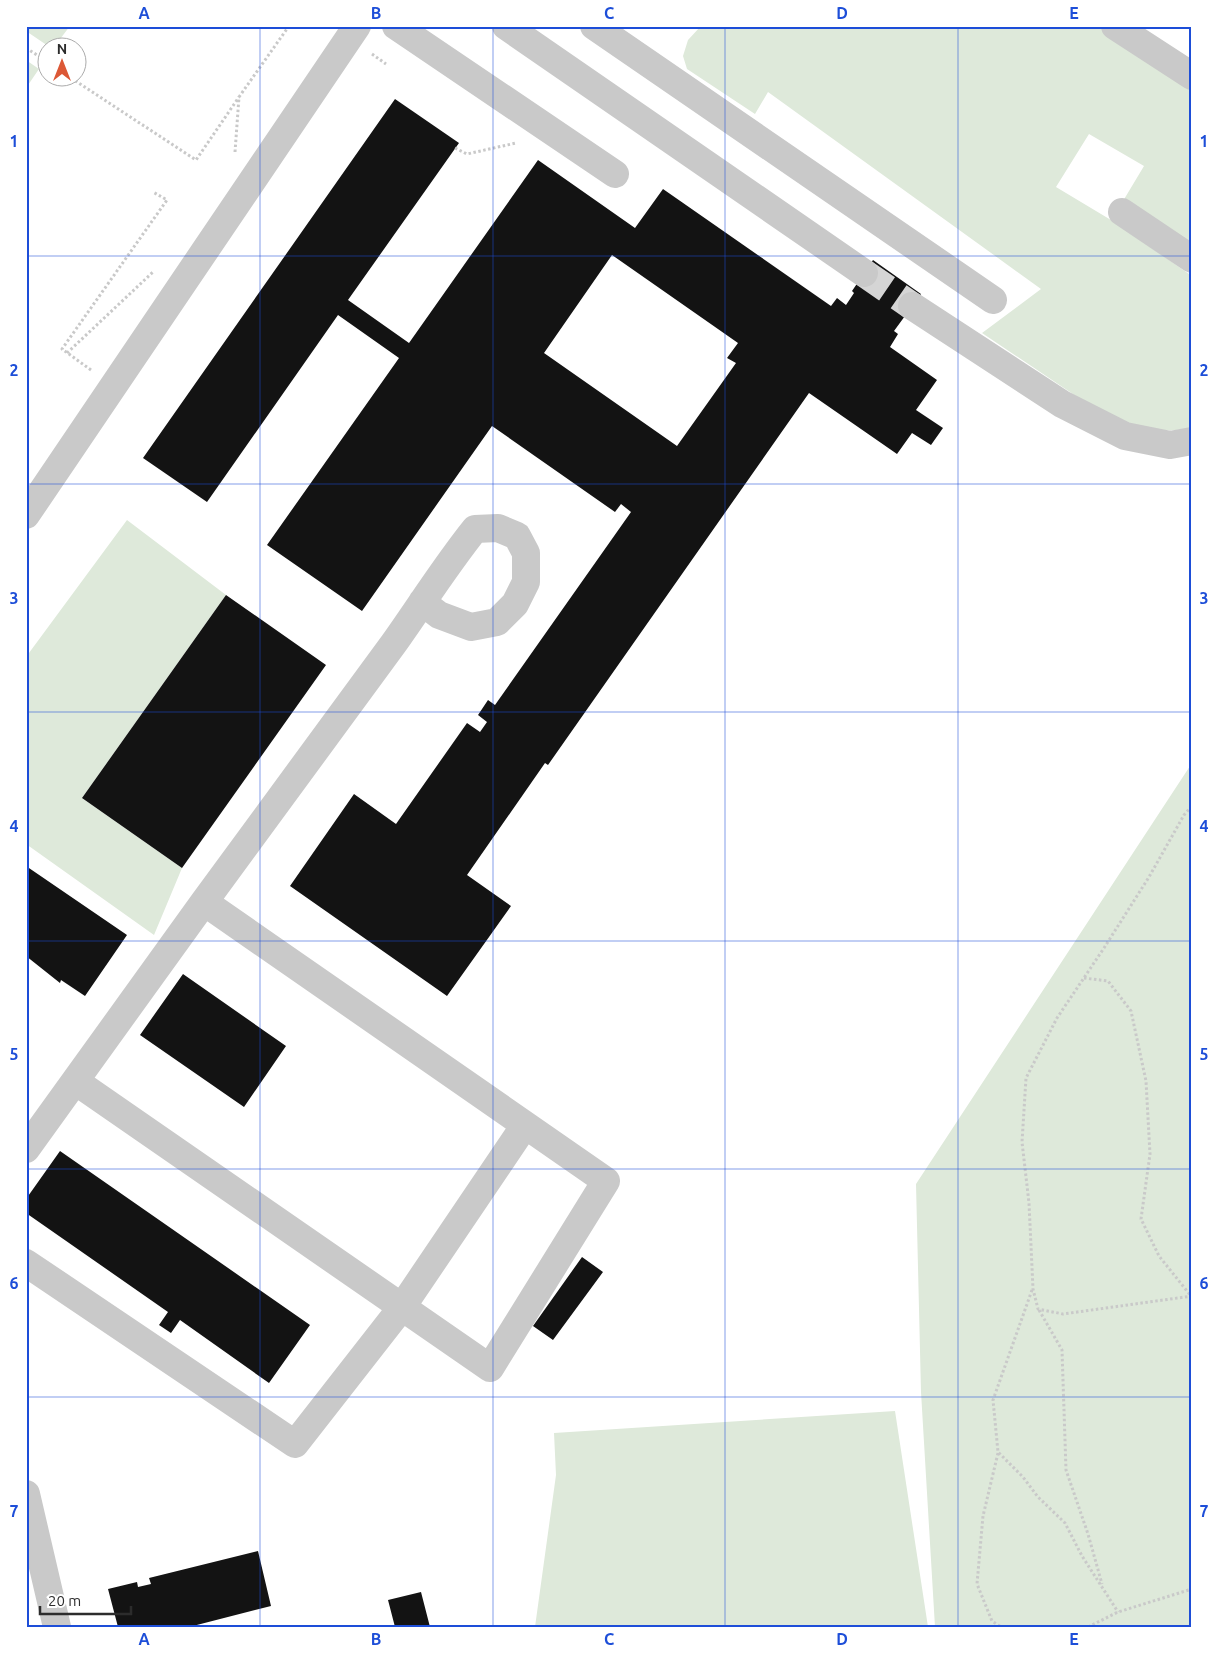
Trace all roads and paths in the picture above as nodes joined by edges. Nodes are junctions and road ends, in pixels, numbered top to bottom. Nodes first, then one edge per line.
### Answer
1 (288, 26) edge
2 (357, 26) edge
3 (396, 26) edge
4 (506, 26) edge
5 (594, 26) edge
6 (1116, 26) edge
7 (26, 48) edge
8 (38, 56) edge
9 (1192, 76) edge
10 (87, 88) edge
11 (239, 97) junction
12 (521, 142) dead end
13 (455, 148) dead end
14 (235, 154) dead end
15 (615, 174) dead end
16 (153, 192) dead end
17 (1122, 212) dead end
18 (1192, 259) edge
19 (153, 272) dead end
20 (864, 273) tunnel mouth
21 (993, 300) dead end
22 (912, 306) tunnel mouth
23 (67, 353) junction
24 (114, 386) junction
25 (1192, 441) edge
26 (26, 515) edge
27 (422, 602) dead end
28 (1192, 806) edge
29 (204, 902) junction
30 (1084, 978) junction
31 (75, 1081) junction
32 (525, 1125) junction
33 (26, 1149) edge
34 (26, 1263) edge
35 (1033, 1289) junction
36 (1191, 1296) edge
37 (402, 1307) junction
38 (1038, 1309) junction
39 (998, 1452) junction
40 (26, 1494) edge
41 (1103, 1589) junction
42 (1192, 1589) edge
43 (1118, 1612) junction
44 (57, 1627) edge
45 (1001, 1627) edge
46 (1088, 1627) edge

1 - 11 path
2 - 24 lane
3 - 15 lane
4 - 20 lane
5 - 21 lane
6 - 9 lane
7 - 8 path
10 - 11 path
11 - 14 path
12 - 13 path
16 - 23 path
17 - 18 lane
19 - 23 path
22 - 25 lane
23 - 24 path
24 - 26 lane
27 - 29 lane
28 - 30 path
29 - 31 lane
29 - 32 lane
30 - 35 path
30 - 36 path
31 - 33 lane
31 - 37 lane
32 - 37 lane
32 - 37 lane
34 - 37 lane
35 - 38 path
35 - 39 path
36 - 38 path
38 - 41 path
39 - 41 path
39 - 45 path
40 - 44 lane
41 - 43 path
42 - 43 path
43 - 46 path

